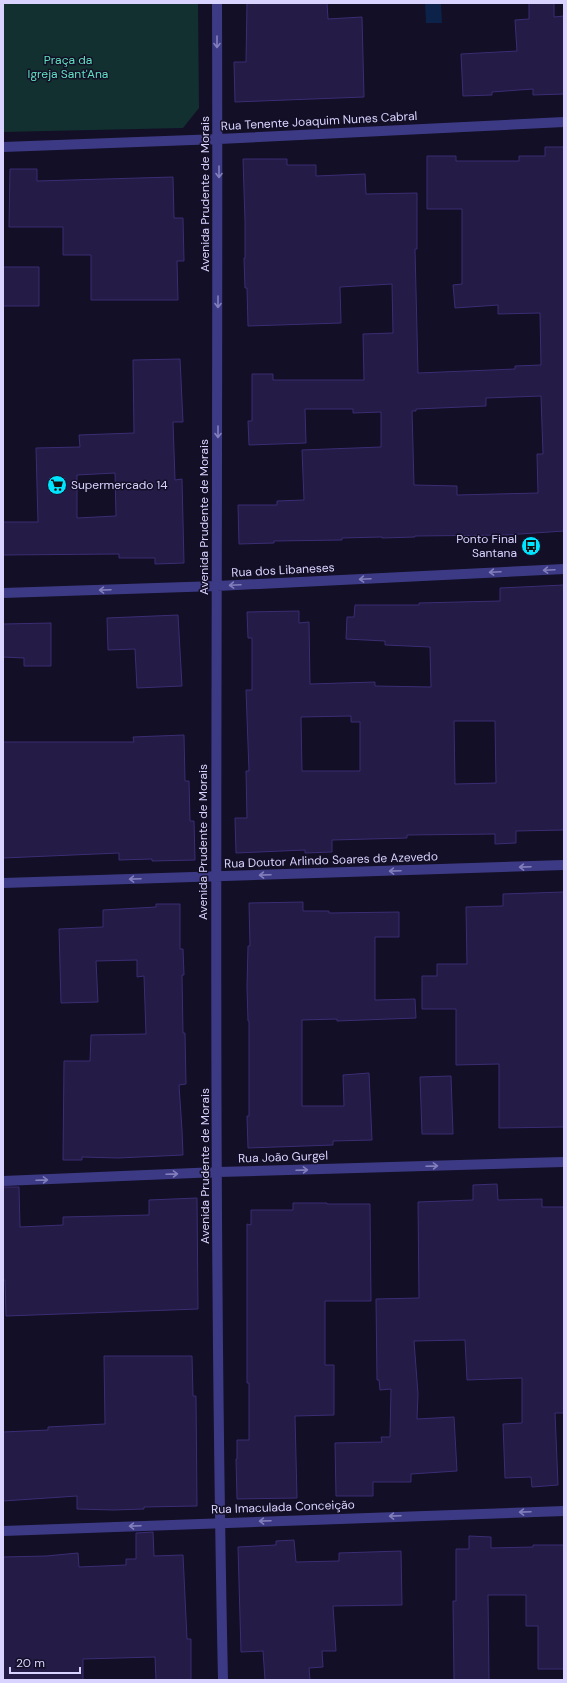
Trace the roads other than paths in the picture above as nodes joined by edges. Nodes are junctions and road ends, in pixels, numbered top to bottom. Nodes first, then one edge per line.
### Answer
1 (217, 3) edge
2 (564, 122) edge
3 (219, 139) junction
4 (3, 147) edge
5 (564, 569) edge
6 (217, 586) junction
7 (3, 593) edge
8 (564, 865) edge
9 (216, 876) junction
10 (3, 883) edge
11 (564, 1162) edge
12 (218, 1172) junction
13 (3, 1181) edge
14 (564, 1511) edge
15 (220, 1523) junction
16 (3, 1531) edge
17 (223, 1680) edge

1 -> 3 street, Avenida Prudente de Morais
2 - 3 street, Rua Tenente Joaquim Nunes Cabral
3 - 4 street, Rua Tenente Joaquim Nunes Cabral
3 -> 6 street, Avenida Prudente de Morais
5 -> 6 street, Rua dos Libaneses
6 -> 7 street, Rua dos Libaneses
6 - 9 street, Avenida Prudente de Morais
8 -> 9 street, Rua Doutor Arlindo Soares de Azevedo
9 -> 10 street, Rua Doutor Arlindo Soares de Azevedo
9 - 12 street, Avenida Prudente de Morais
12 -> 11 street, Rua João Gurgel
13 -> 12 street, Rua João Gurgel
12 - 15 street, Avenida Prudente de Morais
14 -> 15 street, Rua Imaculada Conceição
15 -> 16 street, Rua Imaculada Conceição
15 - 17 street, Avenida Prudente de Morais

